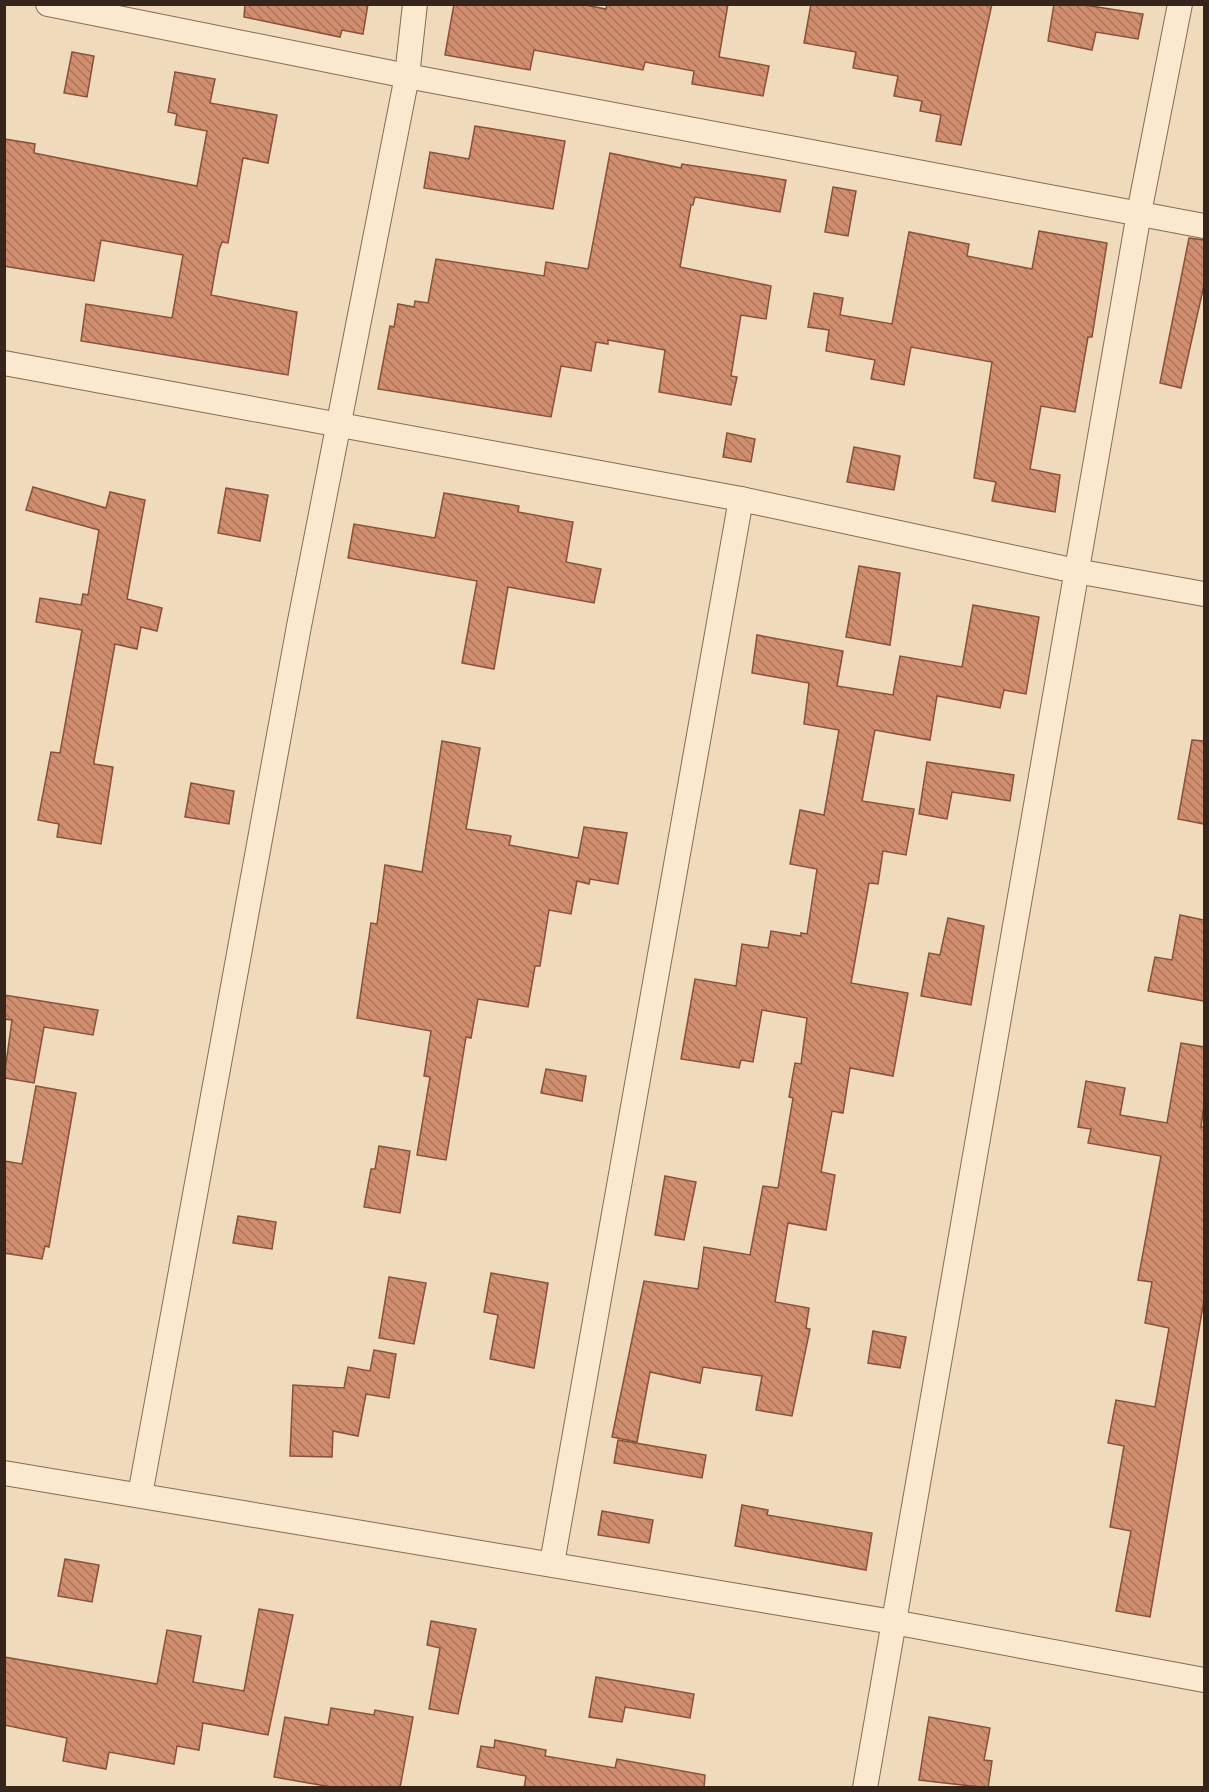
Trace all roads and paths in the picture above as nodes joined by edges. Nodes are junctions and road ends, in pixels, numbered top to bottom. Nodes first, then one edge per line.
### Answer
1 (48, 4) edge
2 (415, 4) edge
3 (1180, 4) edge
4 (76, 7) edge
5 (407, 76) junction
6 (1139, 213) junction
7 (1204, 226) edge
8 (4, 363) edge
9 (338, 427) junction
10 (741, 499) junction
11 (1076, 571) junction
12 (1204, 594) edge
13 (4, 1473) edge
14 (140, 1495) junction
15 (552, 1563) junction
16 (893, 1622) junction
17 (1204, 1680) edge
18 (865, 1788) edge

1 - 4 street
2 - 5 street
3 - 6 street
4 - 5 street
5 - 6 street
5 - 9 street
6 - 7 street
6 - 11 street
8 - 9 street
9 - 10 street
9 - 14 street
10 - 11 street
10 - 15 street
11 - 12 street
11 - 16 street
13 - 14 street
14 - 15 street
15 - 16 street
16 - 17 street
16 - 18 street

